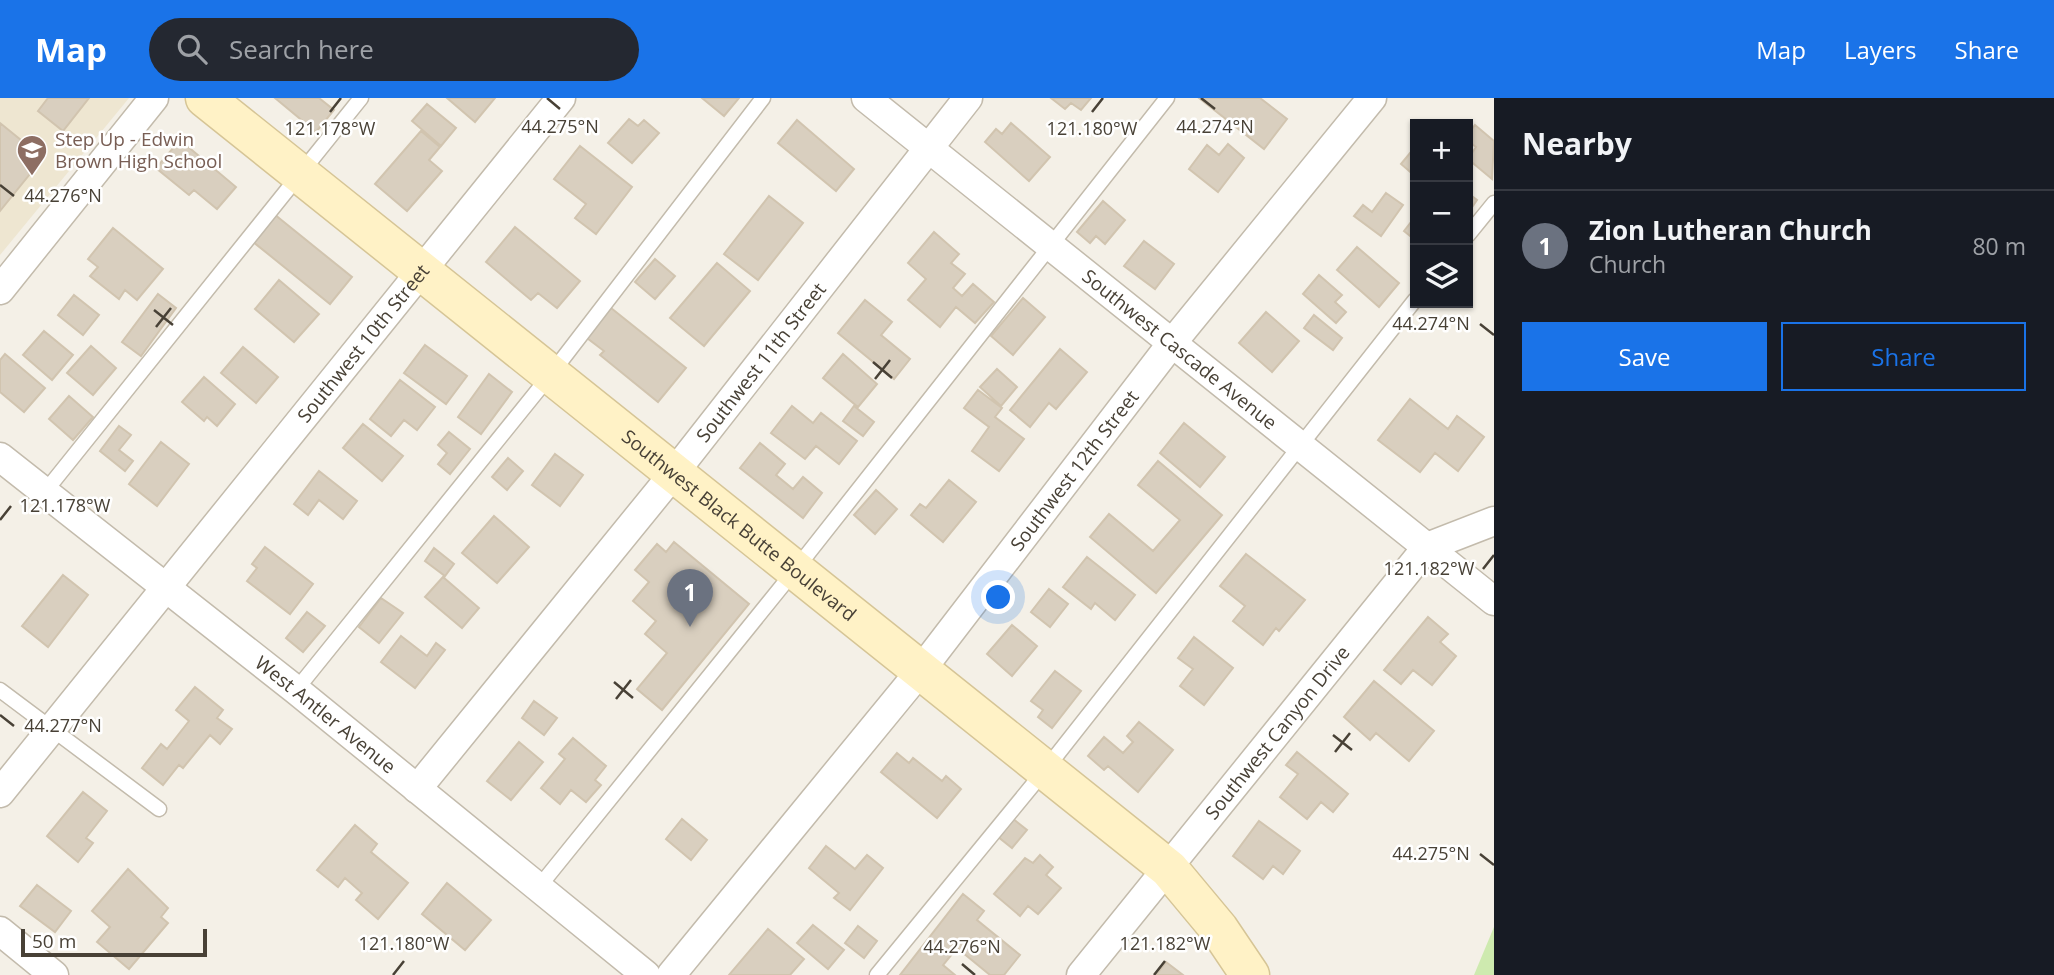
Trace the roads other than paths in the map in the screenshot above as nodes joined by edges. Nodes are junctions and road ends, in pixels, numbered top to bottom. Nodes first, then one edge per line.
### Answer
1 (154, 98) edge
2 (205, 98) edge
3 (361, 98) edge
4 (562, 98) edge
5 (763, 98) edge
6 (866, 98) edge
7 (968, 98) edge
8 (1167, 98) edge
9 (1372, 98) edge
10 (928, 148) junction
11 (301, 175) junction
12 (1494, 203) edge
13 (1473, 229) edge
14 (1049, 245) junction
15 (421, 271) junction
16 (0, 290) edge
17 (1410, 306) edge
18 (1172, 343) junction
19 (551, 374) junction
20 (1299, 445) junction
21 (0, 457) edge
22 (674, 473) junction
23 (44, 494) junction
24 (1494, 521) edge
25 (1427, 547) junction
26 (795, 570) junction
27 (164, 590) junction
28 (1494, 601) edge
29 (920, 670) junction
30 (0, 690) edge
31 (296, 690) junction
32 (51, 730) junction
33 (1045, 770) junction
34 (417, 789) junction
35 (0, 793) edge
36 (159, 809) dead end
37 (1170, 869) junction
38 (538, 888) junction
39 (0, 932) edge
40 (54, 975) edge
41 (646, 975) edge
42 (671, 975) edge
43 (877, 975) edge
44 (1081, 975) edge
45 (1250, 975) edge

1 - 16 street
2 - 11 street, Southwest Black Butte Boulevard
3 - 11 lane
4 - 15 street, Southwest 10th Street
5 - 19 lane
6 - 10 street, Southwest Cascade Avenue
7 - 10 street, Southwest 11th Street
8 - 14 lane
9 - 18 street, Southwest 12th Street
10 - 14 street, Southwest Cascade Avenue
10 - 22 street, Southwest 11th Street
11 - 15 street, Southwest Black Butte Boulevard
11 - 23 lane
12 - 13 lane
14 - 18 street, Southwest Cascade Avenue
14 - 26 lane
15 - 19 street, Southwest Black Butte Boulevard
15 - 27 street, Southwest 10th Street
17 - 20 lane
18 - 20 street, Southwest Cascade Avenue
18 - 29 street, Southwest 12th Street
19 - 22 street, Southwest Black Butte Boulevard
19 - 31 lane
20 - 25 street, Southwest Cascade Avenue
20 - 33 lane
21 - 23 street, West Antler Avenue
22 - 26 street, Southwest Black Butte Boulevard
22 - 34 street, Southwest 11th Street
23 - 27 street, West Antler Avenue
24 - 25 street
25 - 28 street, Southwest Cascade Avenue
25 - 37 street, Southwest Canyon Drive
26 - 29 street, Southwest Black Butte Boulevard
26 - 38 lane
27 - 31 street, West Antler Avenue
27 - 32 street, Southwest 10th Street
29 - 33 street, Southwest Black Butte Boulevard
29 - 42 street, Southwest 12th Street
30 - 32 lane
31 - 34 street, West Antler Avenue
32 - 35 street, Southwest 10th Street
32 - 36 lane
33 - 37 street, Southwest Black Butte Boulevard
33 - 43 lane
34 - 38 street, West Antler Avenue
37 - 44 street, Southwest Canyon Drive
37 - 45 street, Southwest Black Butte Boulevard
38 - 41 street, West Antler Avenue
39 - 40 street

